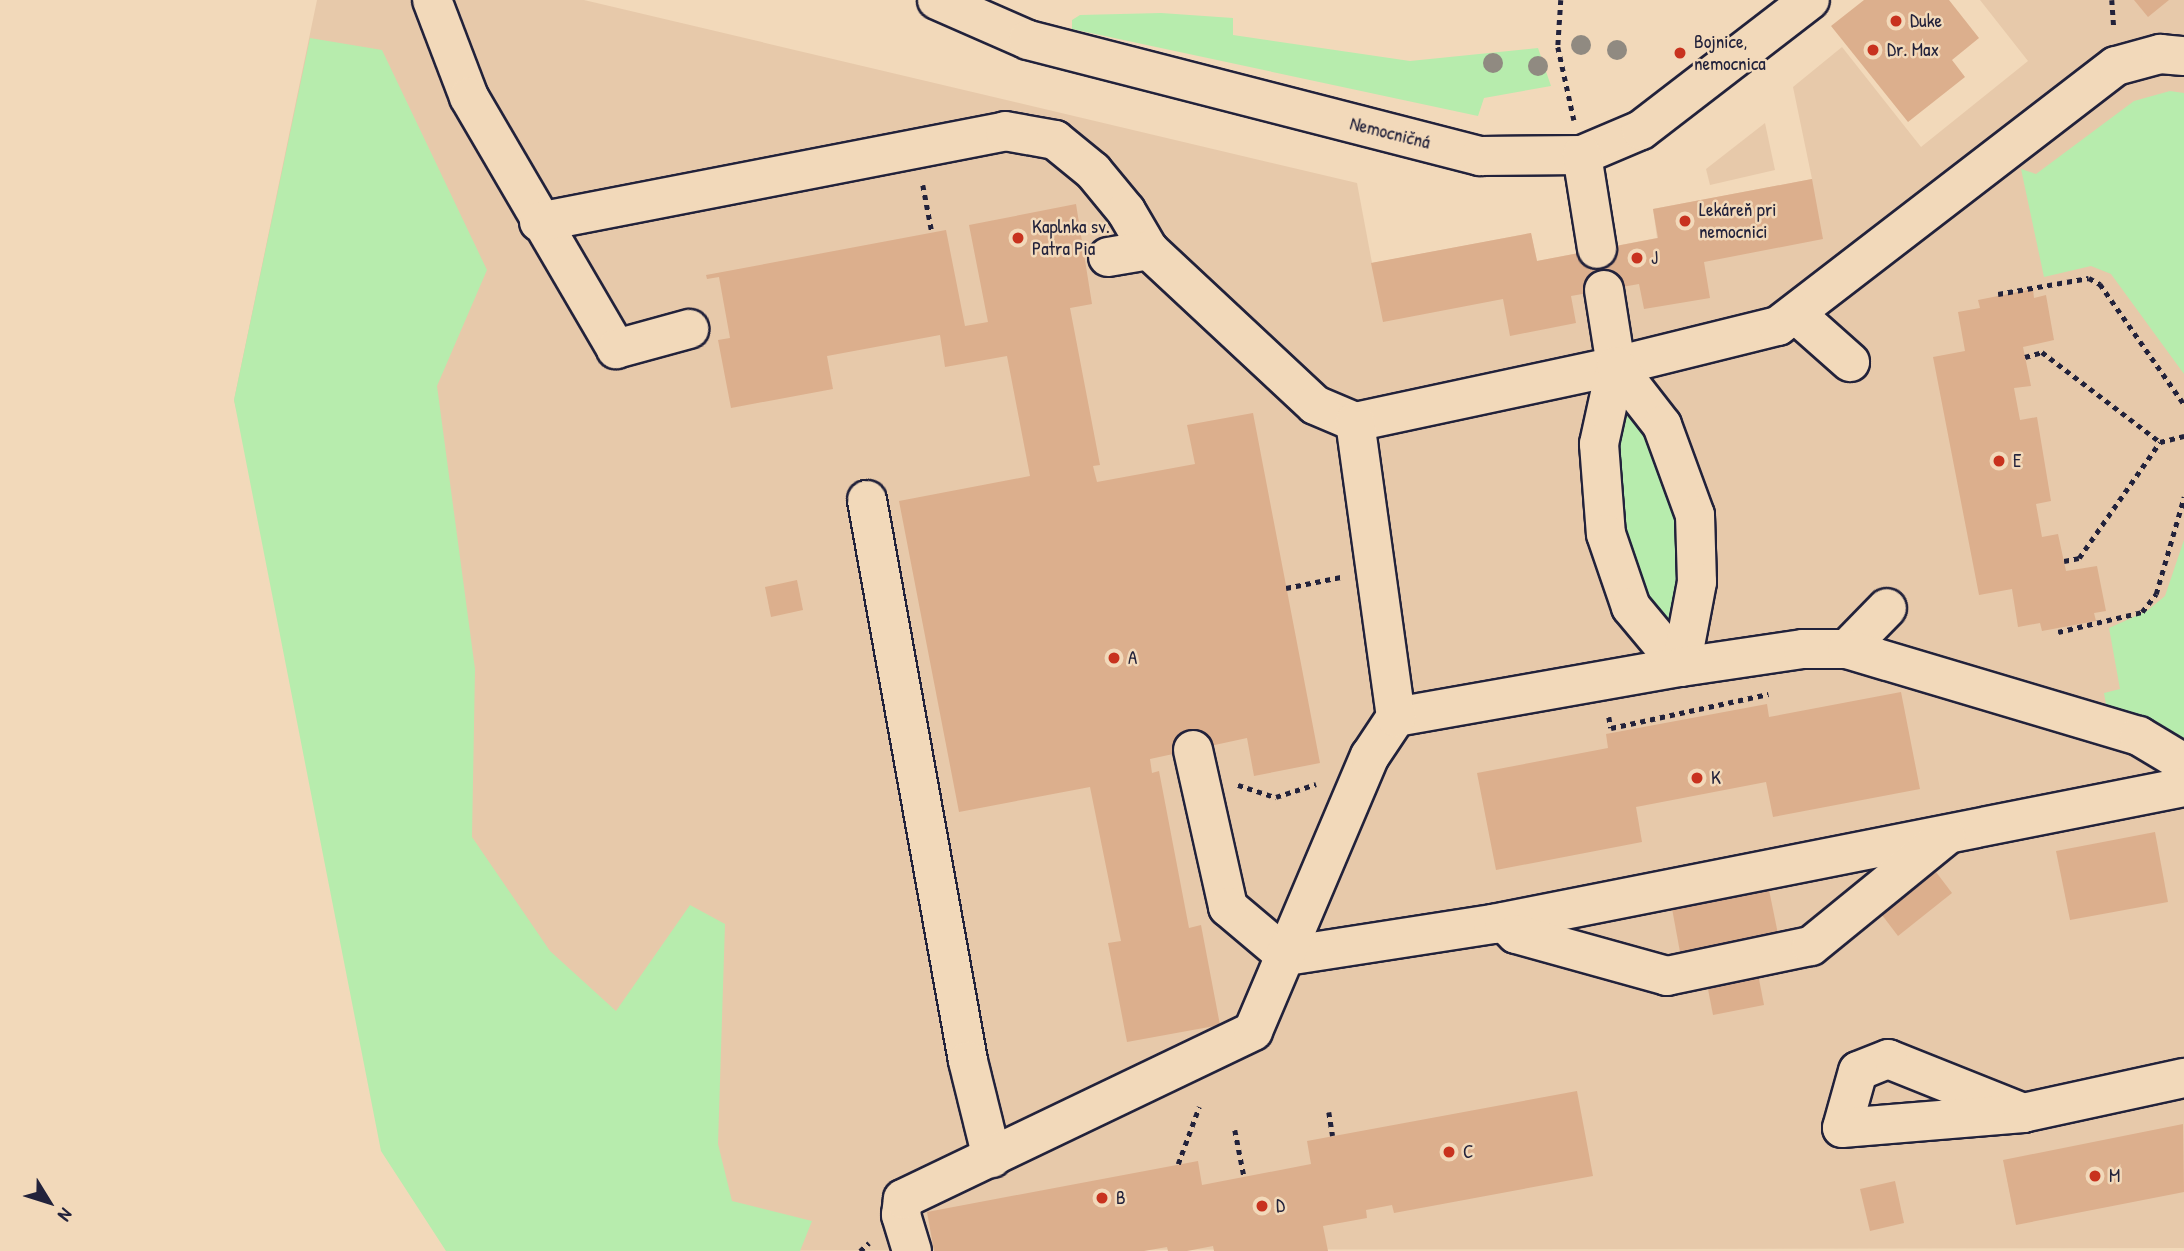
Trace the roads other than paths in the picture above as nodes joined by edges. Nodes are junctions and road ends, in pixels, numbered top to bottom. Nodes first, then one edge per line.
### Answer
1 (432, 0) edge
2 (937, 0) edge
3 (1810, 0) edge
4 (2184, 55) edge
5 (1582, 155) junction
6 (539, 222) junction
7 (1597, 249) dead end
8 (1149, 250) junction
9 (1108, 257) dead end
10 (1604, 290) dead end
11 (1797, 315) junction
12 (689, 329) dead end
13 (1850, 362) dead end
14 (1616, 366) junction
15 (1355, 422) junction
16 (867, 500) dead end
17 (1887, 608) dead end
18 (1847, 649) junction
19 (1681, 667) junction
20 (1396, 717) junction
21 (1196, 761) road end
22 (2184, 763) edge
23 (2184, 787) edge
24 (1950, 834) junction
25 (1504, 922) junction
26 (1286, 956) junction
27 (2184, 1078) edge
28 (2023, 1113) dead end
29 (992, 1158) junction
30 (912, 1251) edge

1 - 6 street
2 - 5 street, Nemocničná
3 - 5 street, Nemocničná
4 - 11 street
5 - 7 street
6 - 8 street
6 - 12 street
8 - 9 street
8 - 15 street
10 - 14 street
11 - 13 street
11 - 14 street
14 - 15 street
14 - 19 street
14 - 19 street
15 - 20 street
16 - 29 street
17 - 18 street
18 - 19 street
18 - 22 street
19 - 20 street
20 - 26 street
21 - 26 street
23 - 24 street
24 - 25 street
24 - 25 street
25 - 26 street
26 - 29 street
27 - 28 street
29 - 30 street

